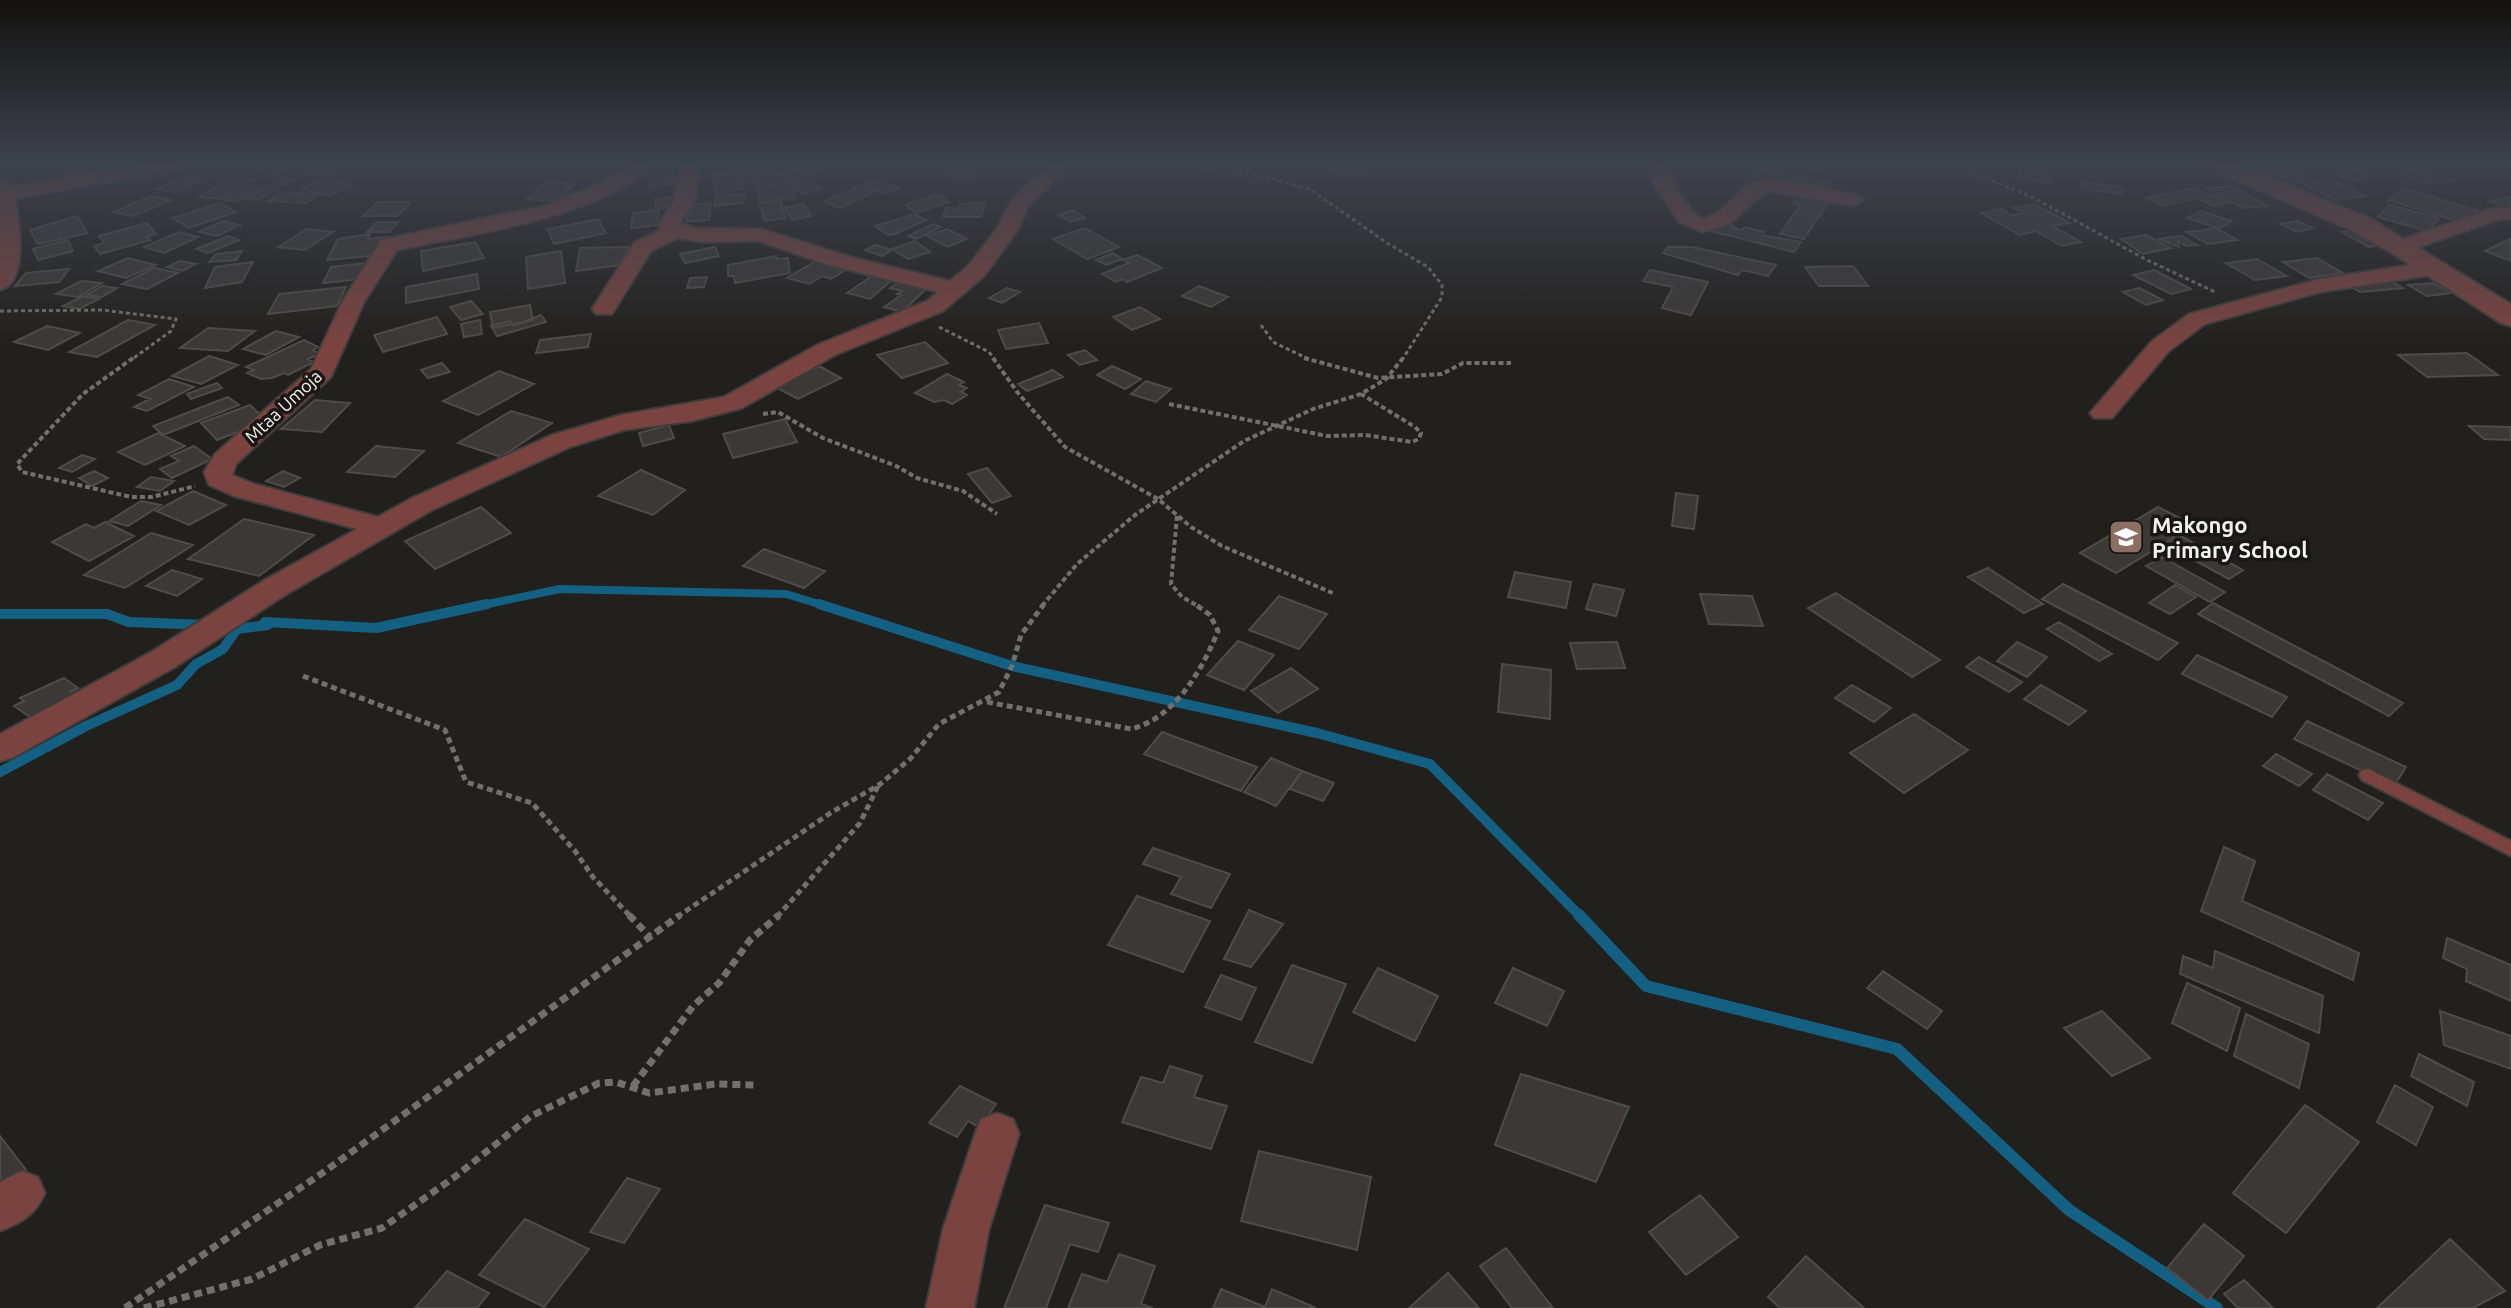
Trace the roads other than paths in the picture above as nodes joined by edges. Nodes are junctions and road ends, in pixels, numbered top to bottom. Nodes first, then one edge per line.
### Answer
1 (7, 225) edge
2 (484, 225) edge
3 (668, 225) edge
4 (1009, 225) edge
5 (2362, 225) edge
6 (2464, 225) edge
7 (677, 230) junction
8 (2402, 247) junction
9 (2436, 268) junction
10 (2, 273) edge
11 (954, 289) junction
12 (604, 309) dead end
13 (2511, 317) edge
14 (2103, 413) dead end
15 (382, 527) junction
16 (0, 749) edge
17 (2368, 775) dead end
18 (2511, 849) edge
19 (997, 1134) dead end
20 (950, 1308) edge

1 - 10 street
2 - 15 street, Mtaa Umoja
3 - 7 street
4 - 11 street
5 - 8 street
6 - 8 street
7 - 11 street
7 - 12 street
8 - 9 street
9 - 13 street
9 - 14 street
11 - 15 street
15 - 16 street
17 - 18 lane
19 - 20 street

